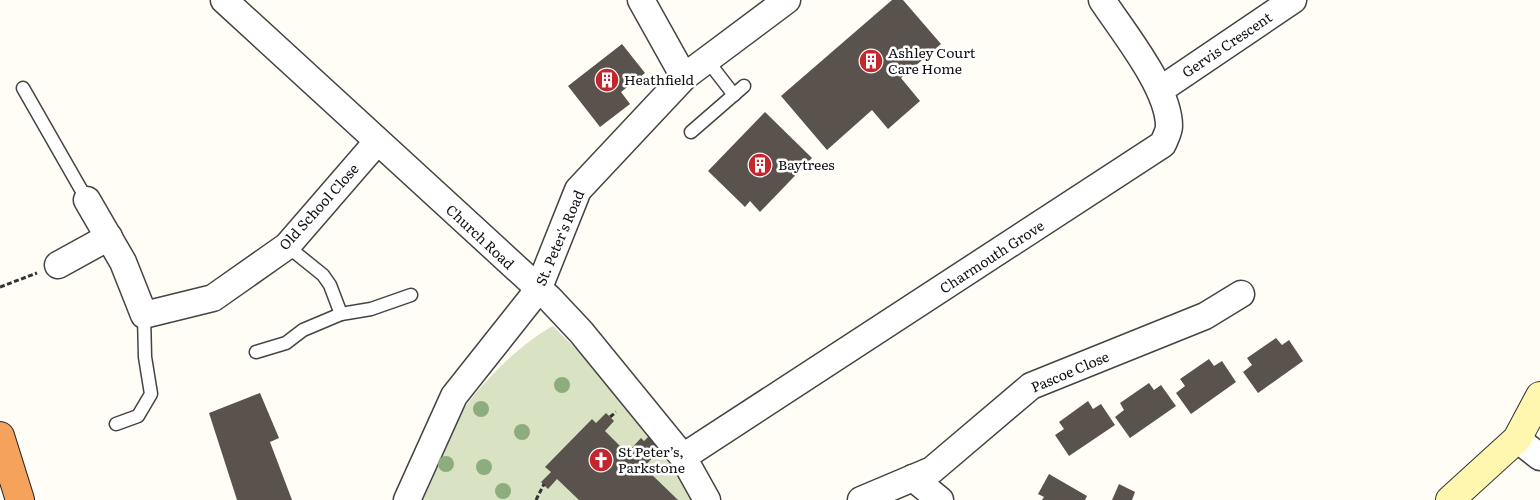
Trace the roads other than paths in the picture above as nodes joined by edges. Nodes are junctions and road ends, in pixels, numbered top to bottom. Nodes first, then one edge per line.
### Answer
1 (224, 0) edge
2 (641, 0) edge
3 (787, 0) edge
4 (1102, 0) edge
5 (1293, 0) edge
6 (707, 60) junction
7 (684, 77) junction
8 (744, 86) dead end
9 (23, 88) dead end
10 (1160, 90) junction
11 (734, 95) junction
12 (690, 132) dead end
13 (377, 142) junction
14 (88, 200) joint
15 (109, 237) junction
16 (287, 246) junction
17 (58, 265) road end
18 (538, 290) junction
19 (1241, 294) dead end
20 (411, 295) dead end
21 (341, 314) junction
22 (144, 315) junction
23 (256, 352) dead end
24 (1540, 396) edge
25 (116, 424) dead end
26 (0, 436) edge
27 (1517, 439) junction
28 (683, 457) junction
29 (1540, 457) edge
30 (913, 478) junction
31 (20, 500) edge
32 (407, 500) edge
33 (707, 500) edge
34 (861, 500) edge
35 (940, 500) edge
36 (1450, 500) edge

1 - 13 street, Church Road
2 - 7 street
3 - 6 street, St. Peter's Road
4 - 10 street, Charmouth Grove
5 - 10 street, Gervis Crescent
6 - 7 street, St. Peter's Road
6 - 11 lane
7 - 18 street, St. Peter's Road
8 - 11 lane
9 - 14 lane
10 - 28 street, Charmouth Grove
11 - 12 lane
13 - 16 street, Old School Close
13 - 18 street, Church Road
14 - 15 street
15 - 17 street
15 - 22 street
16 - 21 lane
16 - 22 street, Old School Close
18 - 28 street, Church Road
18 - 32 street, St. Peter's Road
19 - 30 street, Pascoe Close
20 - 21 lane
21 - 23 lane
22 - 25 lane
24 - 27 street
26 - 31 highway
27 - 29 street
27 - 36 street
28 - 33 street, Church Road
30 - 34 street, Pascoe Close
30 - 35 street

